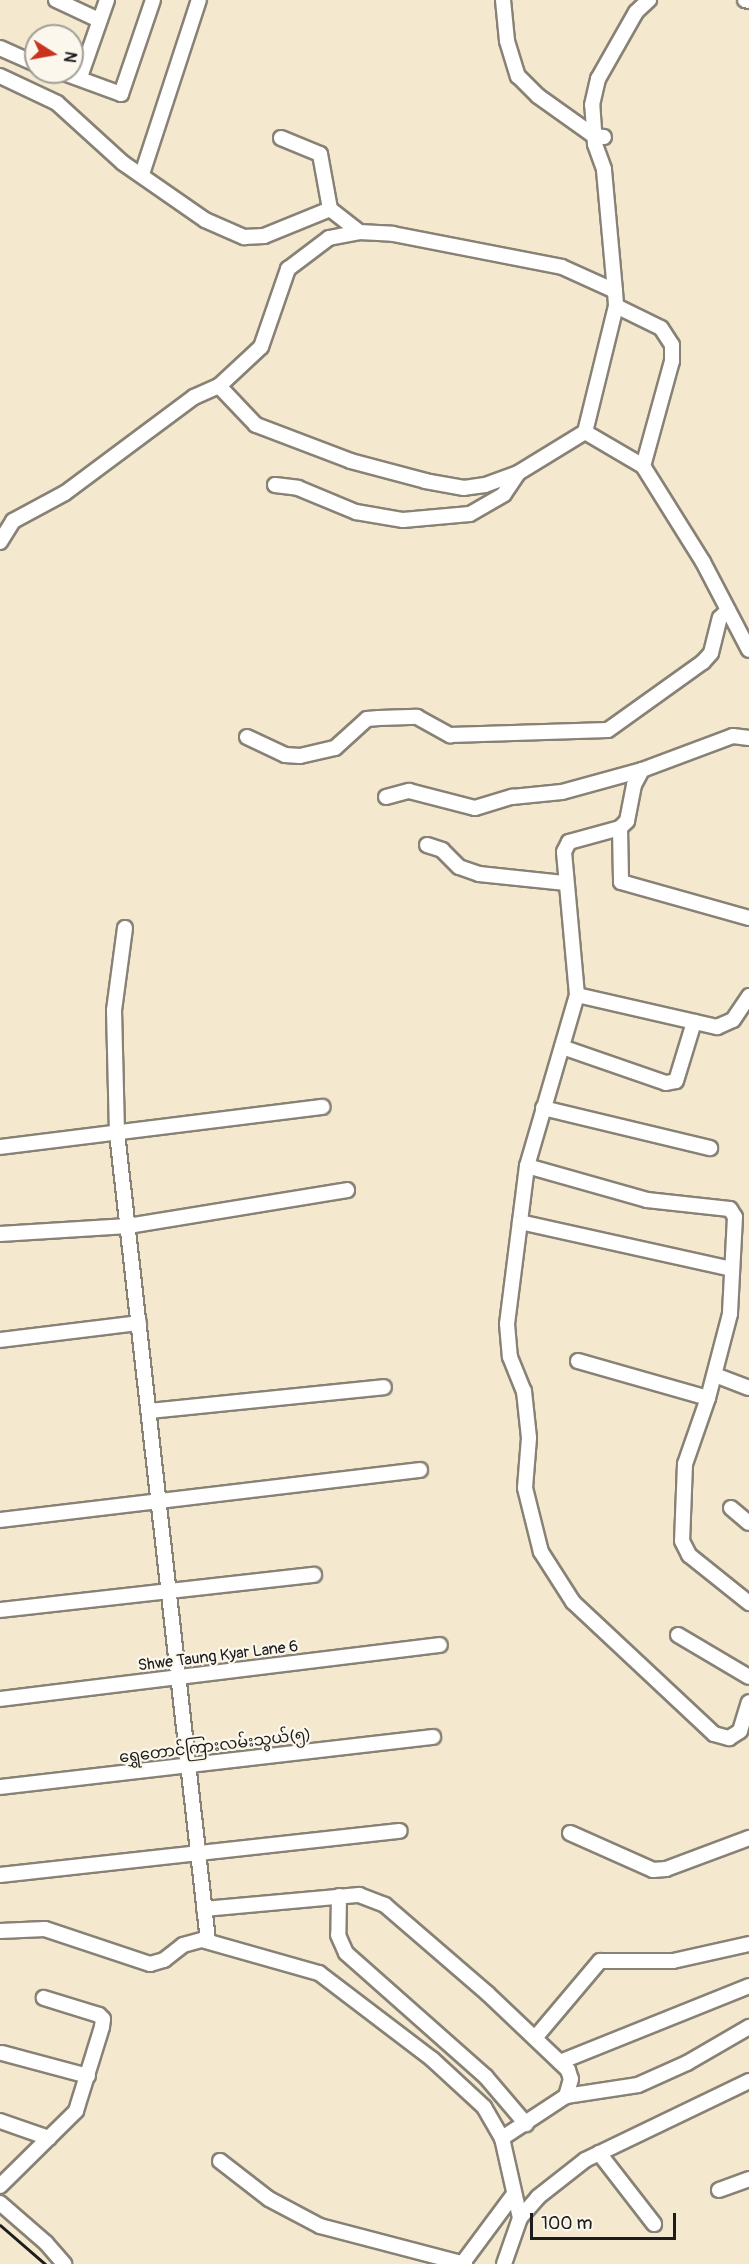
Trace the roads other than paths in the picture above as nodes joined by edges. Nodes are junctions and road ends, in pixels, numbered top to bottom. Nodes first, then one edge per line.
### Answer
1 (107, 0) edge
2 (153, 0) edge
3 (503, 0) edge
4 (648, 0) edge
5 (60, 1) edge
6 (195, 2) edge
7 (99, 20) junction
8 (0, 48) edge
9 (24, 59) edge
10 (84, 65) edge
11 (0, 76) edge
12 (84, 79) edge
13 (599, 136) junction
14 (281, 138) dead end
15 (142, 174) junction
16 (330, 209) junction
17 (359, 232) junction
18 (615, 291) junction
19 (616, 306) junction
20 (219, 386) junction
21 (585, 432) junction
22 (643, 466) junction
23 (518, 473) junction
24 (275, 485) dead end
25 (0, 542) edge
26 (728, 610) junction
27 (749, 650) edge
28 (247, 737) dead end
29 (749, 738) edge
30 (642, 770) junction
31 (386, 797) dead end
32 (620, 828) junction
33 (427, 845) dead end
34 (564, 883) junction
35 (749, 918) edge
36 (124, 928) dead end
37 (578, 995) junction
38 (749, 996) edge
39 (694, 1022) junction
40 (562, 1047) junction
41 (323, 1107) dead end
42 (543, 1108) junction
43 (117, 1133) junction
44 (0, 1146) edge
45 (710, 1148) dead end
46 (527, 1166) junction
47 (347, 1190) dead end
48 (520, 1222) junction
49 (128, 1226) junction
50 (0, 1234) edge
51 (732, 1269) junction
52 (139, 1323) junction
53 (0, 1340) edge
54 (579, 1361) dead end
55 (715, 1374) junction
56 (384, 1387) dead end
57 (749, 1388) edge
58 (708, 1398) junction
59 (149, 1411) junction
60 (420, 1470) dead end
61 (159, 1500) junction
62 (731, 1508) dead end
63 (0, 1520) edge
64 (749, 1523) edge
65 (314, 1575) dead end
66 (170, 1590) junction
67 (749, 1603) edge
68 (0, 1610) edge
69 (678, 1635) dead end
70 (440, 1645) dead end
71 (179, 1677) junction
72 (749, 1677) edge
73 (0, 1699) edge
74 (749, 1702) edge
75 (433, 1737) dead end
76 (189, 1766) junction
77 (0, 1787) edge
78 (400, 1831) dead end
79 (570, 1833) dead end
80 (749, 1838) edge
81 (199, 1854) junction
82 (0, 1875) edge
83 (339, 1896) junction
84 (204, 1909) junction
85 (0, 1931) edge
86 (208, 1941) junction
87 (749, 1944) edge
88 (749, 1986) edge
89 (44, 1998) dead end
90 (749, 2027) edge
91 (535, 2038) junction
92 (2, 2053) dead end
93 (560, 2062) junction
94 (88, 2076) junction
95 (749, 2081) edge
96 (566, 2096) junction
97 (0, 2121) edge
98 (525, 2124) junction
99 (49, 2138) junction
100 (502, 2138) junction
101 (598, 2153) junction
102 (220, 2161) dead end
103 (749, 2179) edge
104 (0, 2186) edge
105 (719, 2190) dead end
106 (513, 2194) junction
107 (0, 2203) edge
108 (520, 2218) junction
109 (654, 2224) dead end
110 (64, 2264) edge
111 (463, 2264) edge
112 (504, 2264) edge

1 - 7 street
2 - 12 street
3 - 13 street
4 - 13 street
5 - 7 street
6 - 15 street
7 - 10 street
8 - 9 street
11 - 15 street
13 - 18 street
14 - 16 street
15 - 16 street
16 - 17 street
17 - 18 street
17 - 20 street
18 - 19 street
19 - 21 street
19 - 22 street
20 - 23 street
20 - 25 street
21 - 22 street
21 - 23 street
22 - 26 street
23 - 24 street
26 - 27 street
26 - 28 street
29 - 30 street
30 - 31 street
30 - 32 street
32 - 34 street
32 - 35 street
33 - 34 street
34 - 37 street
36 - 43 street
37 - 39 street
37 - 40 street
38 - 39 street
39 - 40 street
40 - 42 street
41 - 43 street
42 - 45 street
42 - 46 street
43 - 44 street
43 - 49 street
46 - 48 street
46 - 51 street
47 - 49 street
48 - 51 street
48 - 74 street
49 - 50 street
49 - 52 street
51 - 55 street
52 - 53 street
52 - 59 street
54 - 58 street
55 - 57 street
55 - 58 street
56 - 59 street
58 - 67 street
59 - 61 street
60 - 61 street
61 - 63 street
61 - 66 street
62 - 64 street
65 - 66 street
66 - 68 street
66 - 71 street
69 - 72 street
70 - 71 street, Shwe Taung Kyar Lane 6
71 - 73 street, Shwe Taung Kyar Lane 6
71 - 76 street
75 - 76 street, ရွှေတောင်ကြားလမ်းသွယ်(၅)
76 - 77 street, ရွှေတောင်ကြားလမ်းသွယ်(၅)
76 - 81 street
78 - 81 street
79 - 80 street
81 - 82 street
81 - 84 street
83 - 84 street
83 - 91 street
83 - 98 street
84 - 86 street
85 - 86 street
86 - 100 street
87 - 91 street
88 - 93 street
89 - 94 street
90 - 96 street
91 - 93 street
92 - 94 street
93 - 96 street
94 - 99 street
95 - 101 street
96 - 98 street
97 - 99 street
98 - 100 street
99 - 104 street
100 - 106 street
101 - 108 street
101 - 109 street
102 - 111 street
103 - 105 street
106 - 108 street
106 - 111 street
107 - 110 street
108 - 112 street

